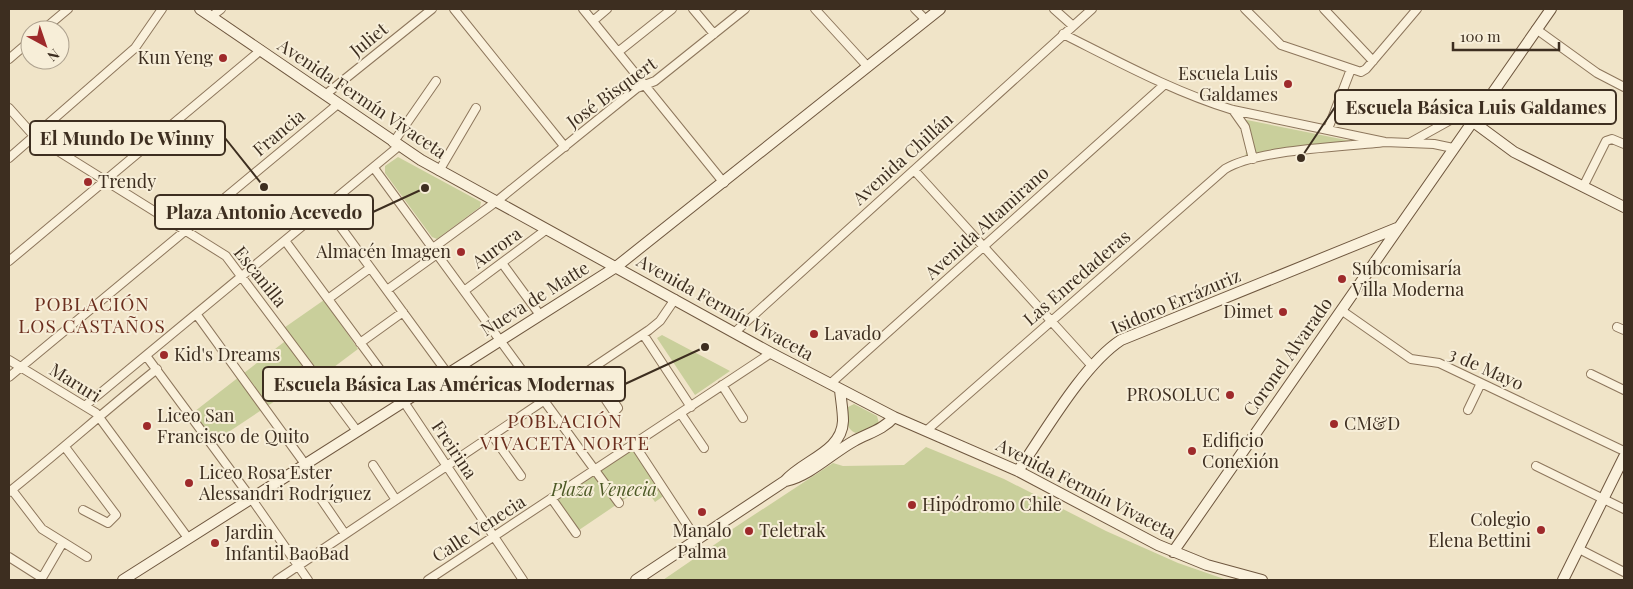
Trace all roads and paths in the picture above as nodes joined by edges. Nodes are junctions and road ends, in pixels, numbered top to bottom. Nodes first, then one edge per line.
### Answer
1 (68, 9) edge
2 (162, 9) edge
3 (200, 9) edge
4 (221, 9) edge
5 (432, 9) edge
6 (454, 9) edge
7 (583, 9) edge
8 (607, 9) edge
9 (672, 9) edge
10 (693, 9) edge
11 (745, 9) edge
12 (814, 9) edge
13 (915, 9) edge
14 (940, 9) edge
15 (1054, 9) edge
16 (1092, 9) edge
17 (1245, 9) edge
18 (1324, 9) edge
19 (1416, 9) edge
20 (1550, 9) edge
21 (212, 16) junction
22 (55, 20) edge
23 (593, 20) junction
24 (926, 20) junction
25 (1073, 26) junction
26 (1536, 29) junction
27 (714, 34) junction
28 (1063, 34) junction
29 (20, 50) edge
30 (260, 50) junction
31 (618, 52) junction
32 (9, 59) edge
33 (1373, 61) junction
34 (868, 67) junction
35 (1351, 69) junction
36 (436, 81) dead end
37 (1165, 84) junction
38 (645, 85) junction
39 (1624, 86) edge
40 (325, 95) junction
41 (338, 104) junction
42 (9, 108) edge
43 (476, 108) dead end
44 (1234, 110) junction
45 (1472, 121) junction
46 (1328, 129) junction
47 (34, 136) junction
48 (1385, 142) junction
49 (1409, 142) junction
50 (1624, 144) edge
51 (396, 145) junction
52 (565, 146) junction
53 (1453, 148) junction
54 (9, 158) edge
55 (1253, 159) junction
56 (374, 168) junction
57 (439, 170) junction
58 (914, 170) junction
59 (105, 180) junction
60 (724, 183) junction
61 (1583, 187) junction
62 (497, 202) junction
63 (326, 207) junction
64 (1624, 207) edge
65 (1398, 228) junction
66 (548, 229) junction
67 (186, 230) junction
68 (1370, 240) junction
69 (286, 242) junction
70 (983, 246) junction
71 (435, 251) junction
72 (1382, 251) junction
73 (9, 261) edge
74 (502, 263) junction
75 (616, 267) junction
76 (370, 268) junction
77 (244, 277) junction
78 (387, 290) junction
79 (464, 291) junction
80 (328, 299) junction
81 (675, 300) junction
82 (1341, 310) junction
83 (403, 312) junction
84 (197, 315) junction
85 (540, 315) junction
86 (1051, 321) junction
87 (735, 332) junction
88 (643, 334) junction
89 (500, 340) junction
90 (360, 343) junction
91 (771, 353) junction
92 (147, 357) junction
93 (9, 360) edge
94 (1092, 366) junction
95 (20, 367) junction
96 (157, 369) junction
97 (589, 370) junction
98 (448, 374) junction
99 (1591, 374) dead end
100 (9, 377) edge
101 (1481, 383) junction
102 (830, 384) junction
103 (722, 385) junction
104 (840, 390) junction
105 (1624, 390) edge
106 (604, 392) dead end
107 (544, 400) junction
108 (404, 402) junction
109 (86, 406) junction
110 (691, 407) junction
111 (1468, 410) dead end
112 (681, 414) junction
113 (100, 417) junction
114 (894, 417) junction
115 (743, 418) dead end
116 (357, 431) junction
117 (926, 431) junction
118 (492, 435) junction
119 (634, 444) junction
120 (64, 447) junction
121 (704, 448) dead end
122 (1624, 451) edge
123 (1624, 457) edge
124 (305, 464) junction
125 (373, 465) dead end
126 (446, 466) junction
127 (1536, 466) dead end
128 (596, 470) junction
129 (1018, 471) junction
130 (521, 476) dead end
131 (785, 481) junction
132 (10, 491) edge
133 (251, 498) junction
134 (321, 499) dead end
135 (552, 499) junction
136 (1603, 499) junction
137 (396, 500) junction
138 (620, 503) dead end
139 (1624, 509) edge
140 (83, 510) dead end
141 (576, 533) dead end
142 (345, 534) junction
143 (494, 537) junction
144 (188, 538) junction
145 (697, 540) junction
146 (63, 542) junction
147 (1579, 548) junction
148 (1172, 552) junction
149 (9, 557) edge
150 (88, 557) dead end
151 (298, 566) junction
152 (1624, 572) edge
153 (437, 578) edge
154 (123, 580) edge
155 (277, 580) edge
156 (308, 580) edge
157 (428, 580) edge
158 (523, 580) edge
159 (636, 580) edge
160 (1262, 580) edge
161 (1563, 580) edge

1 - 22 street
2 - 47 street
3 - 21 street, Avenida Fermín Vivaceta
4 - 21 street
5 - 40 street, Juliet
6 - 52 street
7 - 23 street
8 - 23 street
9 - 31 street
10 - 27 street
11 - 27 street, José Bisquert
12 - 34 street
13 - 24 street
14 - 24 street, Nueva de Matte
15 - 25 street
16 - 25 street, Avenida Chillán
17 - 35 street
18 - 33 street
19 - 33 street
20 - 26 street, Coronel Alvarado
21 - 30 street, Avenida Fermín Vivaceta
23 - 31 street
24 - 34 street, Nueva de Matte
25 - 28 street, Avenida Chillán
26 - 39 street
26 - 45 street, Coronel Alvarado
27 - 38 street, José Bisquert
28 - 37 street
28 - 58 street, Avenida Chillán
29 - 32 street
30 - 40 street, Avenida Fermín Vivaceta
30 - 59 street
31 - 38 street
33 - 35 street
34 - 60 street, Nueva de Matte
35 - 46 street
36 - 51 street
37 - 44 street
37 - 70 street, Avenida Altamirano
38 - 52 street, José Bisquert
38 - 60 street
40 - 41 street, Avenida Fermín Vivaceta
41 - 51 street, Avenida Fermín Vivaceta
41 - 67 street, Francia
42 - 47 street, Escanilla
43 - 57 street
44 - 46 street
44 - 55 street
45 - 49 street
45 - 53 street, Coronel Alvarado
45 - 61 street
46 - 48 street
47 - 54 street
47 - 59 street, Escanilla
48 - 49 street
48 - 55 street, Las Enredaderas
49 - 53 street
50 - 61 street
51 - 56 street
51 - 57 street, Avenida Fermín Vivaceta
52 - 62 street, José Bisquert
53 - 65 street, Coronel Alvarado
55 - 86 street, Las Enredaderas
56 - 63 street
56 - 71 street
57 - 62 street, Avenida Fermín Vivaceta
58 - 70 street
58 - 87 street, Avenida Chillán
59 - 67 street, Escanilla
59 - 73 street
60 - 75 street, Nueva de Matte
61 - 64 street
62 - 66 street, Avenida Fermín Vivaceta
62 - 71 street, José Bisquert
63 - 69 street
63 - 76 street
65 - 68 street, Isidoro Errázuriz
65 - 72 street, Coronel Alvarado
66 - 74 street, Aurora
66 - 75 street, Avenida Fermín Vivaceta
67 - 77 street, Escanilla
67 - 95 street, Francia
68 - 72 street
68 - 94 street, Isidoro Errázuriz
69 - 77 street
69 - 80 street, Freirina
70 - 86 street
70 - 102 street, Avenida Altamirano
71 - 78 street, José Bisquert
71 - 79 street
72 - 82 street, Coronel Alvarado
74 - 79 street, Aurora
74 - 85 street
75 - 81 street, Avenida Fermín Vivaceta
75 - 85 street, Nueva de Matte
76 - 78 street
76 - 80 street
77 - 84 street
77 - 116 street, Escanilla
78 - 83 street
79 - 89 street
80 - 90 street, Freirina
81 - 87 street, Avenida Fermín Vivaceta
81 - 88 street
82 - 101 street, 3 de Mayo
82 - 148 street, Coronel Alvarado
83 - 90 street
83 - 98 street
84 - 92 street
84 - 124 street
85 - 89 street, Nueva de Matte
86 - 94 street
86 - 117 street, Las Enredaderas
87 - 91 street, Avenida Fermín Vivaceta
88 - 97 street
88 - 110 street
89 - 98 street, Nueva de Matte
89 - 107 street
90 - 108 street, Freirina
91 - 102 street, Avenida Fermín Vivaceta
91 - 103 street, Calle Venecia
92 - 96 street
92 - 109 street
93 - 95 street, Maruri
94 - 129 street, Isidoro Errázuriz
95 - 100 street, Francia
95 - 109 street, Maruri
96 - 113 street
96 - 133 street
97 - 106 street
97 - 107 street
98 - 108 street, Nueva de Matte
99 - 105 street
101 - 111 street
101 - 122 street, 3 de Mayo
102 - 104 street, Avenida Fermín Vivaceta
103 - 110 street, Calle Venecia
103 - 115 street
104 - 114 street, Avenida Fermín Vivaceta
104 - 131 street
107 - 118 street
107 - 128 street
108 - 116 street, Nueva de Matte
108 - 126 street, Freirina
109 - 113 street, Maruri
110 - 112 street, Calle Venecia
112 - 119 street, Calle Venecia
112 - 121 street
113 - 120 street
113 - 144 street, Maruri
114 - 117 street, Avenida Fermín Vivaceta
114 - 131 street
116 - 124 street, Nueva de Matte
117 - 129 street, Avenida Fermín Vivaceta
118 - 126 street
118 - 130 street
119 - 128 street, Calle Venecia
119 - 145 street
120 - 132 street
120 - 140 street
123 - 136 street
124 - 133 street, Nueva de Matte
125 - 137 street
126 - 137 street
126 - 143 street, Freirina
127 - 136 street
128 - 135 street, Calle Venecia
128 - 138 street
129 - 148 street, Avenida Fermín Vivaceta
131 - 145 street
132 - 146 street
133 - 144 street, Nueva de Matte
133 - 151 street
134 - 142 street
135 - 141 street
135 - 143 street, Calle Venecia
136 - 139 street
136 - 147 street
137 - 142 street
142 - 151 street
143 - 153 street, Calle Venecia
143 - 158 street, Freirina
144 - 154 street, Nueva de Matte
145 - 159 street
146 - 149 street
146 - 150 street
147 - 152 street
147 - 161 street
148 - 160 street, Avenida Fermín Vivaceta
151 - 155 street
151 - 156 street
153 - 157 street, Calle Venecia

